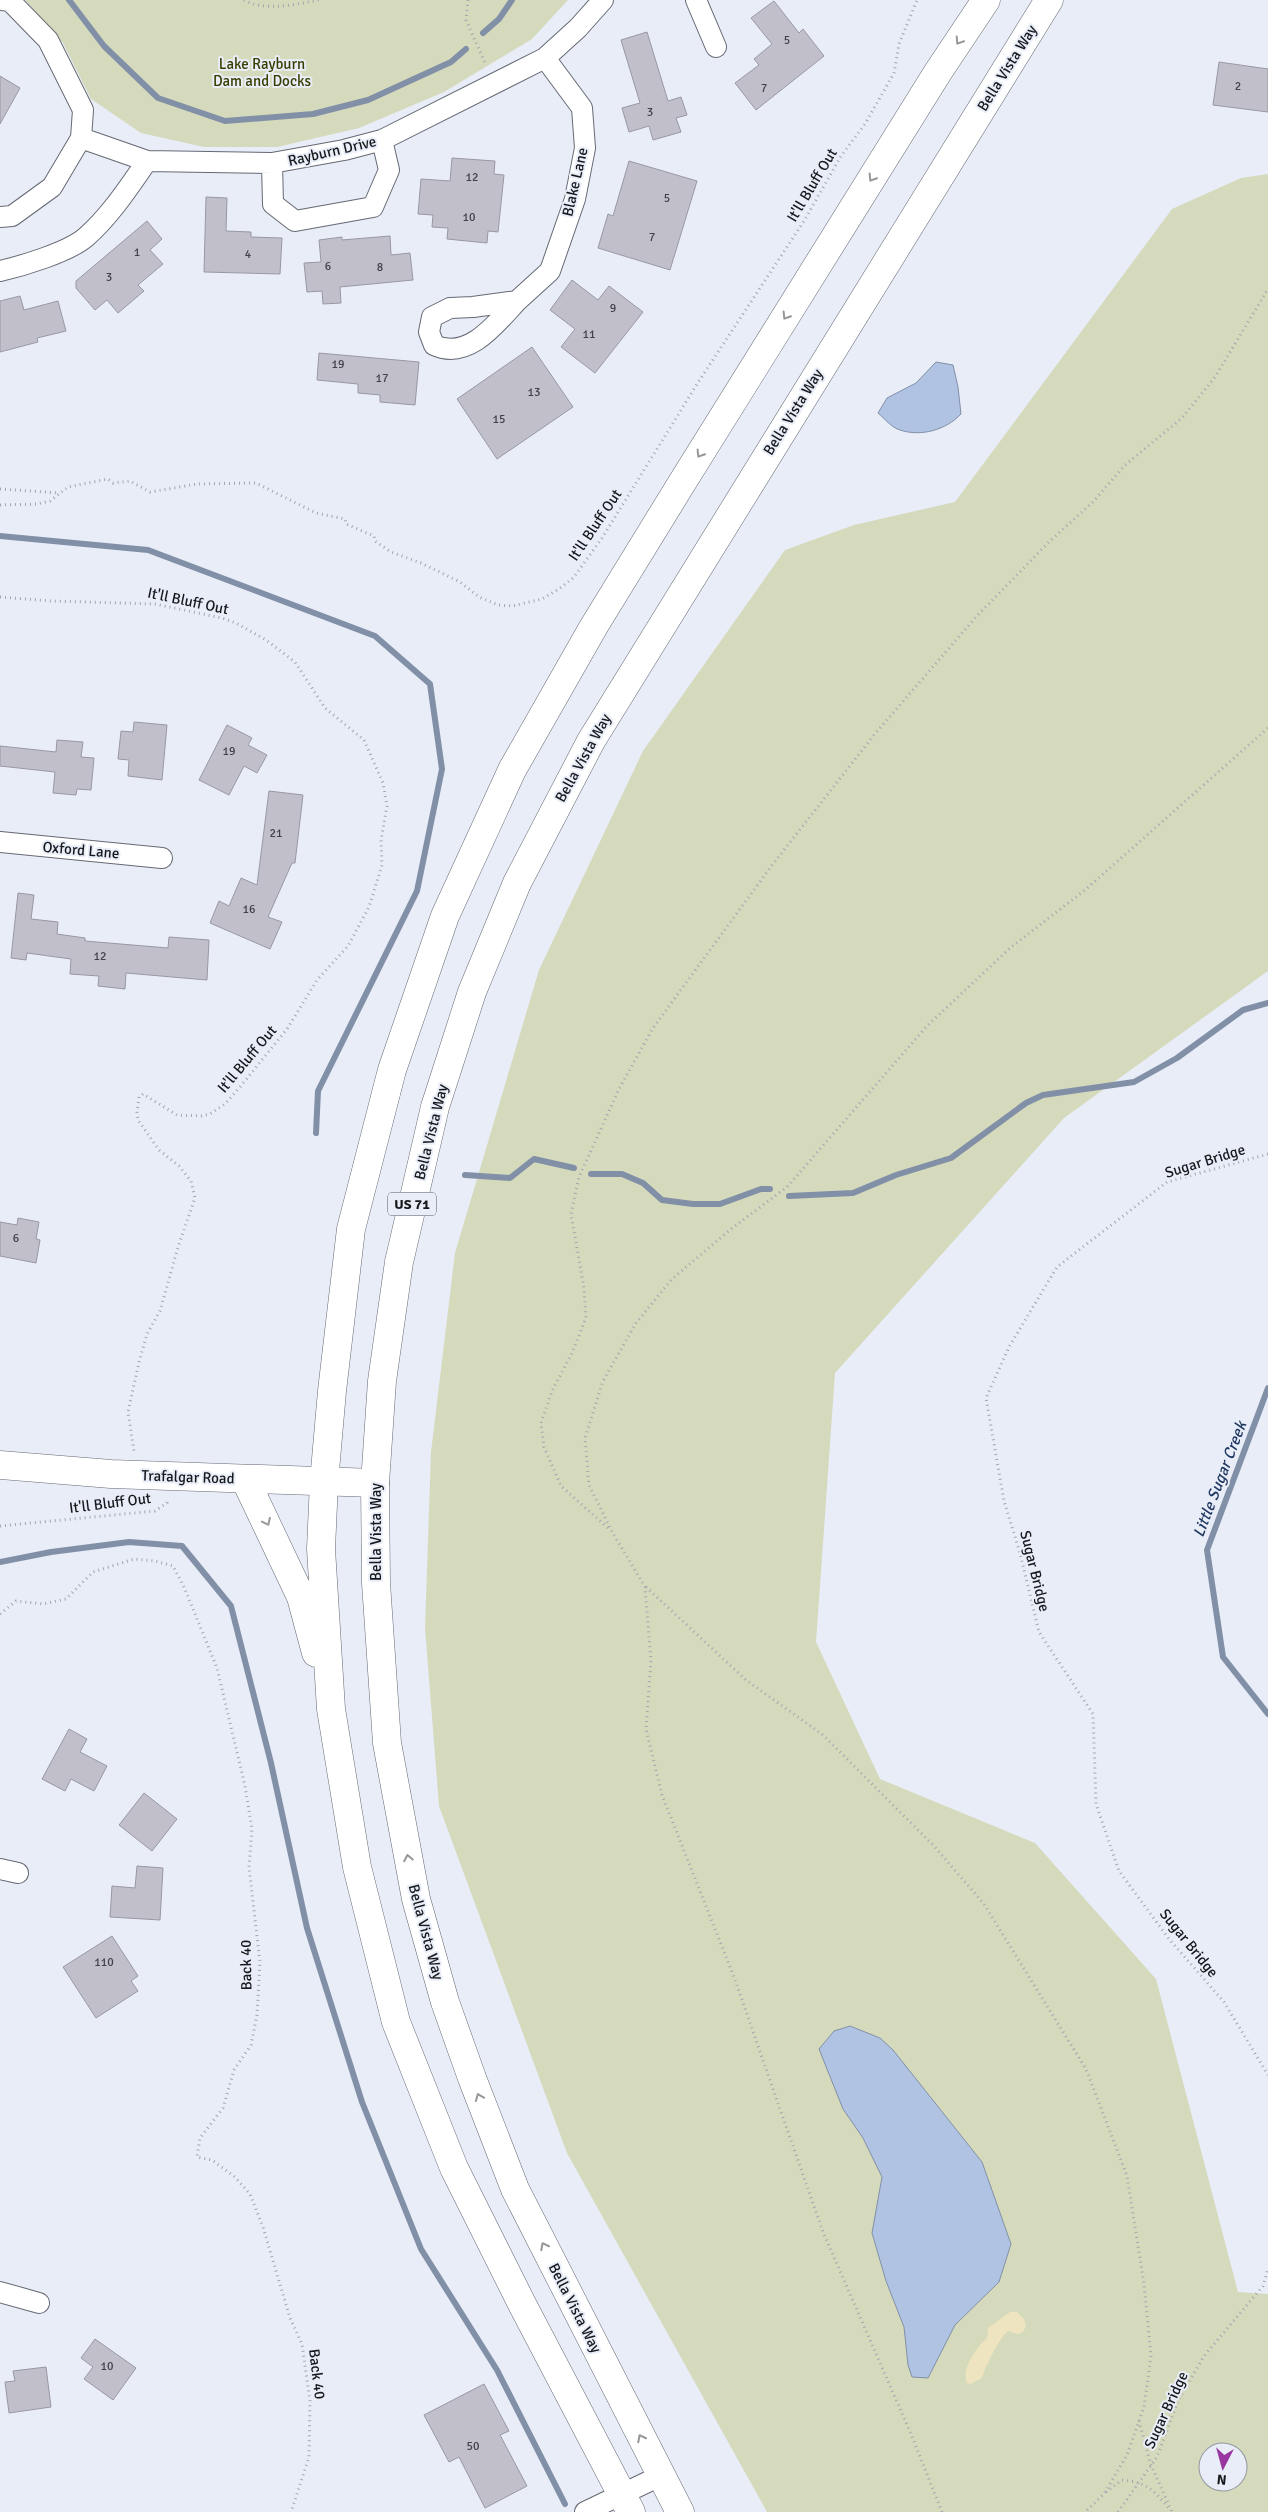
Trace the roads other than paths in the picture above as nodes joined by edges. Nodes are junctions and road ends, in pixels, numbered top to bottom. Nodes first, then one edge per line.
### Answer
1 (2, 0) edge
2 (603, 0) edge
3 (696, 0) edge
4 (986, 0) edge
5 (1049, 0) edge
6 (716, 47) dead end
7 (545, 58) junction
8 (81, 138) junction
9 (382, 140) junction
10 (147, 161) junction
11 (272, 163) junction
12 (0, 217) edge
13 (0, 271) edge
14 (517, 301) dead end
15 (0, 842) edge
16 (162, 858) dead end
17 (0, 1465) edge
18 (245, 1479) junction
19 (324, 1482) junction
20 (375, 1483) junction
21 (331, 1709) junction
22 (0, 2292) edge
23 (40, 2303) dead end
24 (660, 2476) junction
25 (626, 2503) edge
26 (585, 2512) edge
27 (680, 2512) edge

1 - 8 street
2 - 7 street, Rayburn Drive
3 - 6 street
4 -> 19 main road
5 - 20 main road, Bella Vista Way / US 71
7 - 9 street, Rayburn Drive
7 - 14 street, Blake Lane
8 - 10 street, Rayburn Drive
8 - 12 street
9 - 11 street, Rayburn Drive
9 - 11 street
10 - 11 street, Rayburn Drive
10 - 13 street
15 - 16 street, Oxford Lane
17 - 18 main road, Trafalgar Road
18 - 19 main road, Trafalgar Road
18 -> 21 main road
19 - 20 main road, Trafalgar Road
19 - 21 main road
24 -> 20 main road, Bella Vista Way / US 71
21 - 25 main road
22 - 23 street
24 - 25 street
24 - 27 main road, Bella Vista Way / US 71
25 - 26 street

